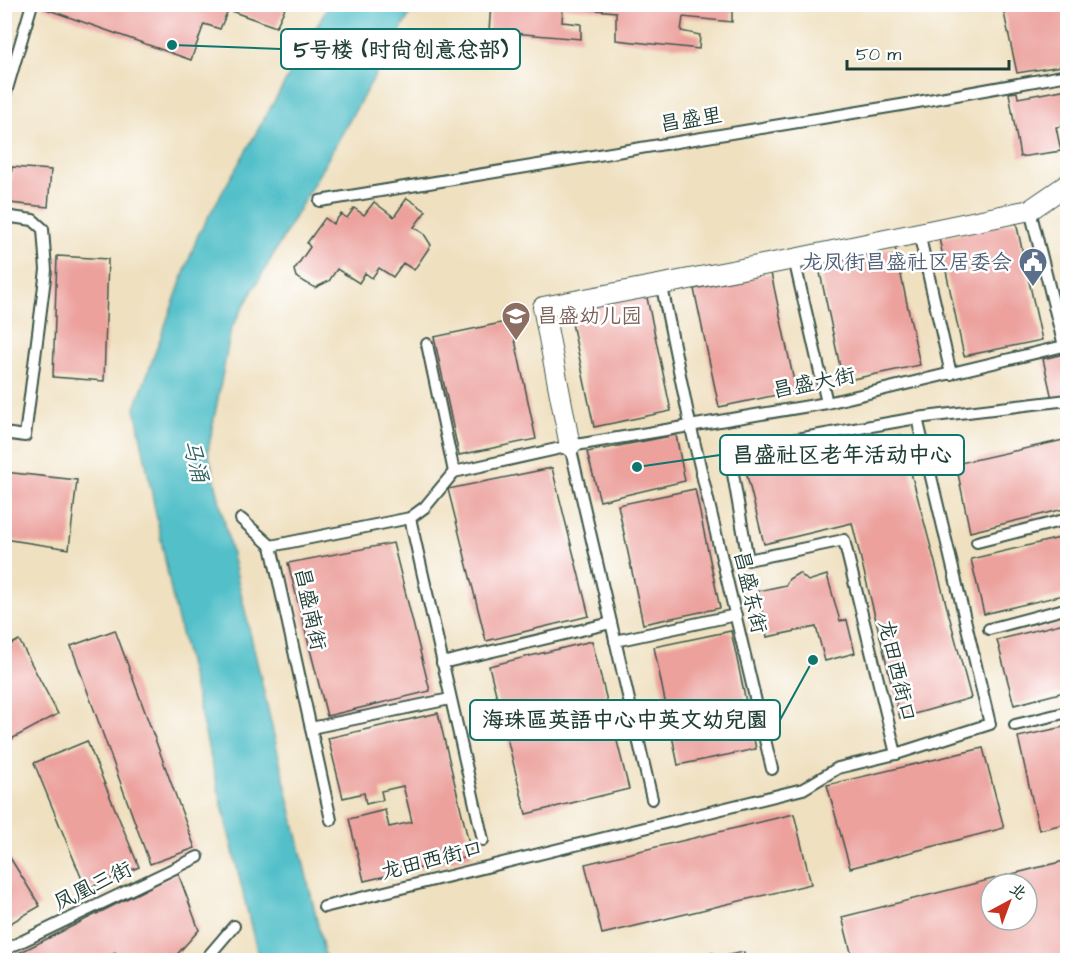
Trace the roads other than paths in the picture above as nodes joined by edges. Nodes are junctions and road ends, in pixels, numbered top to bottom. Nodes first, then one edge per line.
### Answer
1 (33, 4) edge
2 (1068, 75) edge
3 (4, 99) edge
4 (1068, 184) edge
5 (320, 201) dead end
6 (1030, 210) junction
7 (4, 216) edge
8 (919, 233) junction
9 (794, 259) junction
10 (661, 282) junction
11 (1068, 304) edge
12 (1054, 307) junction
13 (426, 344) dead end
14 (951, 374) junction
15 (1068, 400) edge
16 (827, 403) junction
17 (917, 418) junction
18 (690, 424) junction
19 (4, 433) edge
20 (570, 446) junction
21 (454, 471) junction
22 (410, 518) junction
23 (241, 519) dead end
24 (1068, 519) edge
25 (977, 542) dead end
26 (272, 546) junction
27 (1068, 608) edge
28 (736, 615) junction
29 (611, 623) junction
30 (989, 629) dead end
31 (615, 642) junction
32 (442, 663) junction
33 (450, 699) junction
34 (1068, 712) edge
35 (1015, 725) dead end
36 (311, 728) junction
37 (896, 754) junction
38 (772, 770) dead end
39 (652, 798) dead end
40 (331, 820) dead end
41 (483, 840) dead end
42 (198, 857) dead end
43 (324, 907) dead end
44 (234, 926) dead end
45 (4, 950) edge
46 (206, 960) edge

1 - 3 lane
2 - 5 lane, 昌盛里
4 - 6 street
6 - 8 street
6 - 12 lane
7 - 19 lane
8 - 9 street
8 - 14 lane
9 - 10 street
9 - 16 lane
10 - 18 lane, 昌盛东街
10 - 20 street
11 - 12 lane
12 - 14 lane, 昌盛大街
13 - 21 lane
14 - 16 lane, 昌盛大街
15 - 17 lane, 龙田西街口
16 - 18 lane, 昌盛大街
17 - 37 lane
17 - 37 lane, 龙田西街口
18 - 20 lane, 昌盛大街
18 - 28 lane, 昌盛东街
20 - 21 lane
20 - 29 lane
21 - 22 lane
22 - 26 lane, 昌盛南街
22 - 32 lane
23 - 26 lane
24 - 25 lane
26 - 36 lane, 昌盛南街
27 - 30 lane
28 - 31 lane
28 - 38 lane, 昌盛东街
29 - 31 lane
29 - 32 lane
31 - 39 lane
32 - 33 lane
33 - 36 lane
33 - 41 lane
34 - 35 lane
36 - 40 lane, 昌盛南街
37 - 43 lane, 龙田西街口
42 - 45 lane, 凤凰三街
44 - 46 lane

